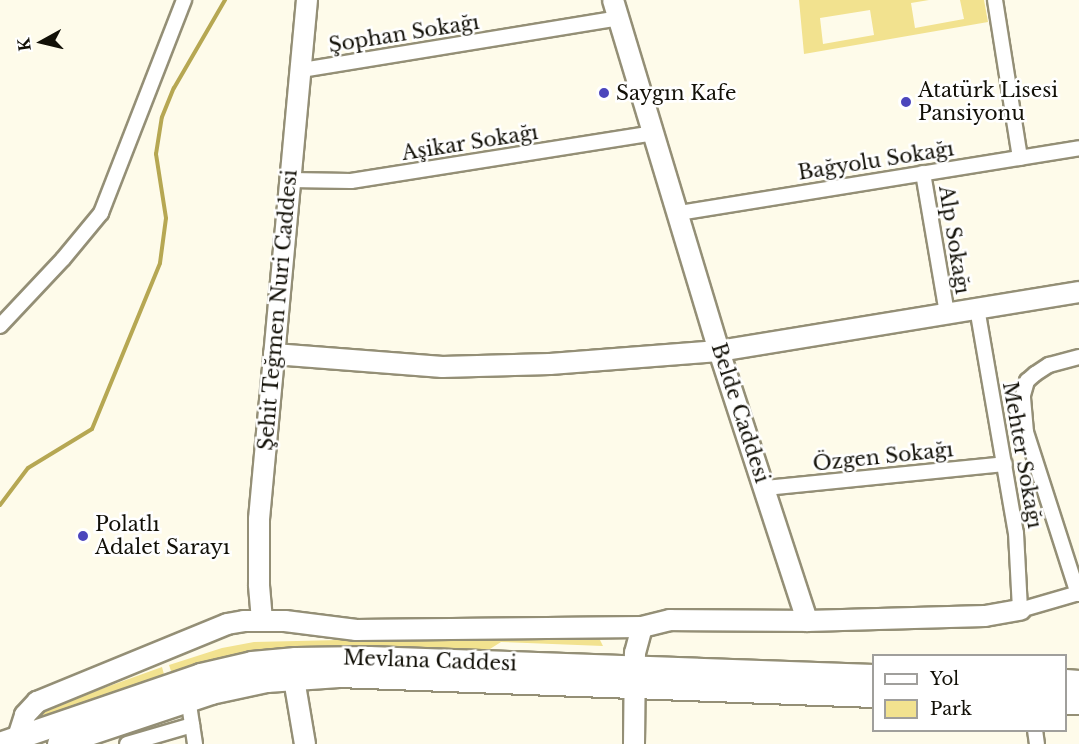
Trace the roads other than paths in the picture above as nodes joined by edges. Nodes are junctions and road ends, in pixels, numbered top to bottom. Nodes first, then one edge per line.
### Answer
1 (184, 0) edge
2 (307, 0) edge
3 (995, 0) edge
4 (616, 9) edge
5 (302, 70) junction
6 (654, 133) junction
7 (1079, 148) edge
8 (1020, 158) junction
9 (923, 173) junction
10 (290, 180) junction
11 (679, 213) junction
12 (1079, 292) edge
13 (977, 308) junction
14 (946, 313) junction
15 (0, 326) edge
16 (719, 351) junction
17 (274, 354) junction
18 (1079, 357) edge
19 (1005, 464) junction
20 (765, 488) junction
21 (1079, 593) edge
22 (1020, 610) junction
23 (262, 620) junction
24 (807, 621) junction
25 (642, 627) junction
26 (872, 676) edge
27 (294, 678) junction
28 (636, 678) junction
29 (872, 696) edge
30 (188, 699) junction
31 (192, 725) junction
32 (9, 741) edge
33 (59, 744) edge
34 (127, 744) edge
35 (195, 744) edge
36 (305, 744) edge
37 (634, 744) edge

1 - 15 street
2 - 5 street, Şehit Teğmen Nuri Caddesi
3 - 8 street
4 - 5 street, Şophan Sokağı
4 - 6 street, Belde Caddesi
5 - 10 street, Şehit Teğmen Nuri Caddesi
6 - 10 street, Aşikar Sokağı
6 - 11 street, Belde Caddesi
7 - 8 street, Bağyolu Sokağı
8 - 9 street, Bağyolu Sokağı
9 - 11 street, Bağyolu Sokağı
9 - 14 street, Alp Sokağı
10 - 17 street, Şehit Teğmen Nuri Caddesi
11 - 16 street, Belde Caddesi
12 - 13 street
13 - 14 street
13 - 19 street, Mehter Sokağı
14 - 16 street
16 - 17 street
16 - 20 street, Belde Caddesi
17 - 23 street, Şehit Teğmen Nuri Caddesi
18 - 21 street
19 - 20 street, Özgen Sokağı
19 - 22 street, Mehter Sokağı
20 - 24 street, Belde Caddesi
21 - 22 street
22 - 24 street
23 - 25 street
23 - 32 street
24 - 25 street
25 - 28 street
26 - 28 main road, Mevlana Caddesi
27 - 28 main road, Mevlana Caddesi
27 - 30 main road, Mevlana Caddesi
27 - 36 street
28 - 29 main road, Mevlana Caddesi
28 - 32 main road, Mevlana Caddesi
28 - 37 street
30 - 31 street
30 - 33 main road, Mevlana Caddesi
31 - 34 street
31 - 35 street

